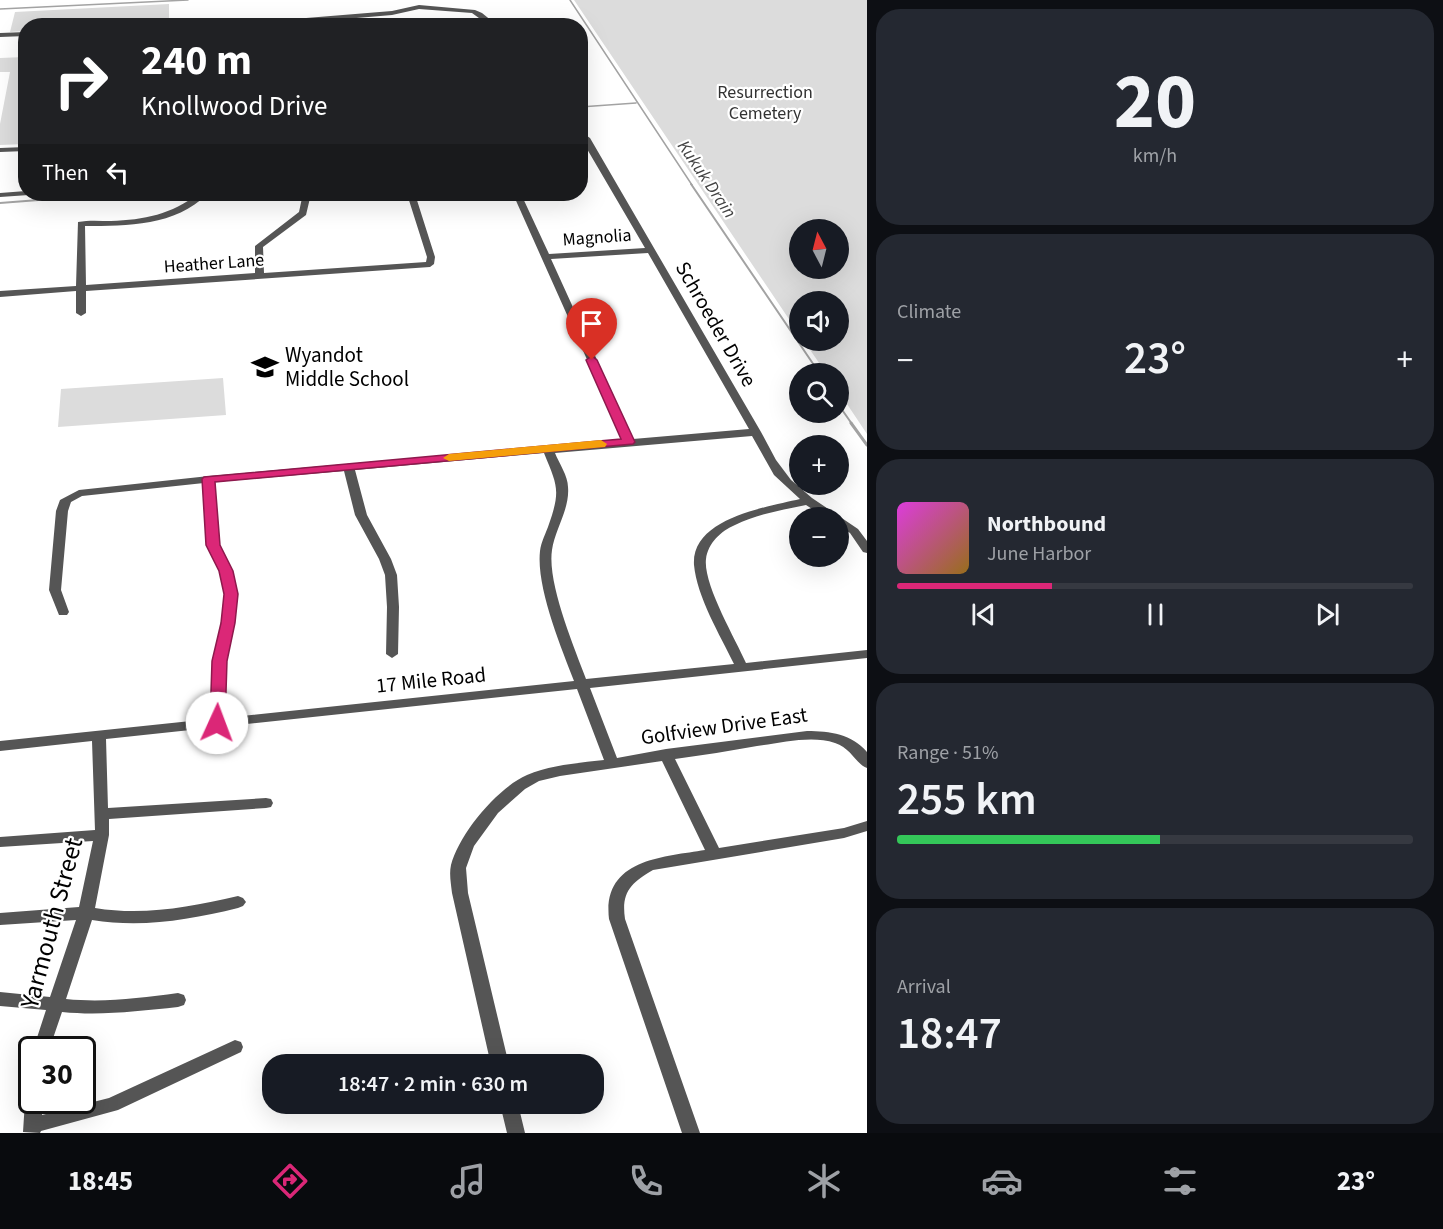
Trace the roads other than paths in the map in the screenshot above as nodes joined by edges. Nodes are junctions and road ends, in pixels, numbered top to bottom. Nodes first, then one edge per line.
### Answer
1 (330, 18) edge
2 (485, 18) edge
3 (18, 34) edge
4 (0, 35) edge
5 (588, 142) edge
6 (18, 149) edge
7 (0, 150) edge
8 (18, 194) edge
9 (0, 195) edge
10 (194, 201) edge
11 (305, 201) edge
12 (413, 201) edge
13 (520, 201) edge
14 (650, 250) junction
15 (545, 257) junction
16 (260, 276) junction
17 (81, 287) junction
18 (0, 294) edge
19 (81, 314) dead end
20 (756, 432) junction
21 (629, 442) junction
22 (548, 449) junction
23 (349, 467) junction
24 (209, 479) junction
25 (807, 501) junction
26 (818, 507) edge
27 (849, 527) edge
28 (867, 549) edge
29 (63, 612) dead end
30 (393, 654) dead end
31 (867, 654) edge
32 (741, 666) junction
33 (581, 684) junction
34 (217, 723) junction
35 (99, 736) junction
36 (0, 746) edge
37 (666, 754) junction
38 (612, 763) junction
39 (867, 763) edge
40 (266, 803) dead end
41 (103, 814) junction
42 (867, 826) edge
43 (102, 835) junction
44 (0, 842) edge
45 (714, 854) junction
46 (238, 902) dead end
47 (86, 913) junction
48 (0, 919) edge
49 (0, 999) edge
50 (178, 1000) dead end
51 (55, 1005) junction
52 (45, 1036) edge
53 (235, 1047) dead end
54 (497, 1054) edge
55 (34, 1114) edge
56 (511, 1114) edge
57 (33, 1129) edge
58 (516, 1133) edge
59 (691, 1133) edge

1 - 2 street
3 - 4 street
5 - 14 street, Schroeder Drive
6 - 7 street
8 - 9 street
10 - 17 street
11 - 16 street
12 - 16 street, Heather Lane
13 - 15 street
14 - 15 street, Magnolia
14 - 20 street, Schroeder Drive
15 - 21 street
16 - 17 street, Heather Lane
17 - 18 street, Heather Lane
17 - 19 street
20 - 21 street
20 - 25 street, Schroeder Drive
21 - 22 street
22 - 23 street
22 - 33 street
23 - 24 street
23 - 30 street
24 - 29 street
24 - 34 street
25 - 26 street, Schroeder Drive
25 - 32 street
27 - 28 street, Schroeder Drive
31 - 32 street, 17 Mile Road
32 - 33 street, 17 Mile Road
33 - 34 street, 17 Mile Road
33 - 38 street
34 - 35 street, 17 Mile Road
35 - 36 street, 17 Mile Road
35 - 41 street, Yarmouth Street
37 - 38 street, Golfview Drive East
37 - 39 street, Golfview Drive East
37 - 45 street
38 - 54 street, Golfview Drive East
40 - 41 street
41 - 43 street, Yarmouth Street
42 - 45 street
43 - 44 street
43 - 47 street, Yarmouth Street
45 - 59 street
46 - 47 street
47 - 48 street
47 - 51 street, Yarmouth Street
49 - 51 street
50 - 51 street
51 - 52 street, Yarmouth Street
53 - 57 street
55 - 57 street
56 - 58 street

